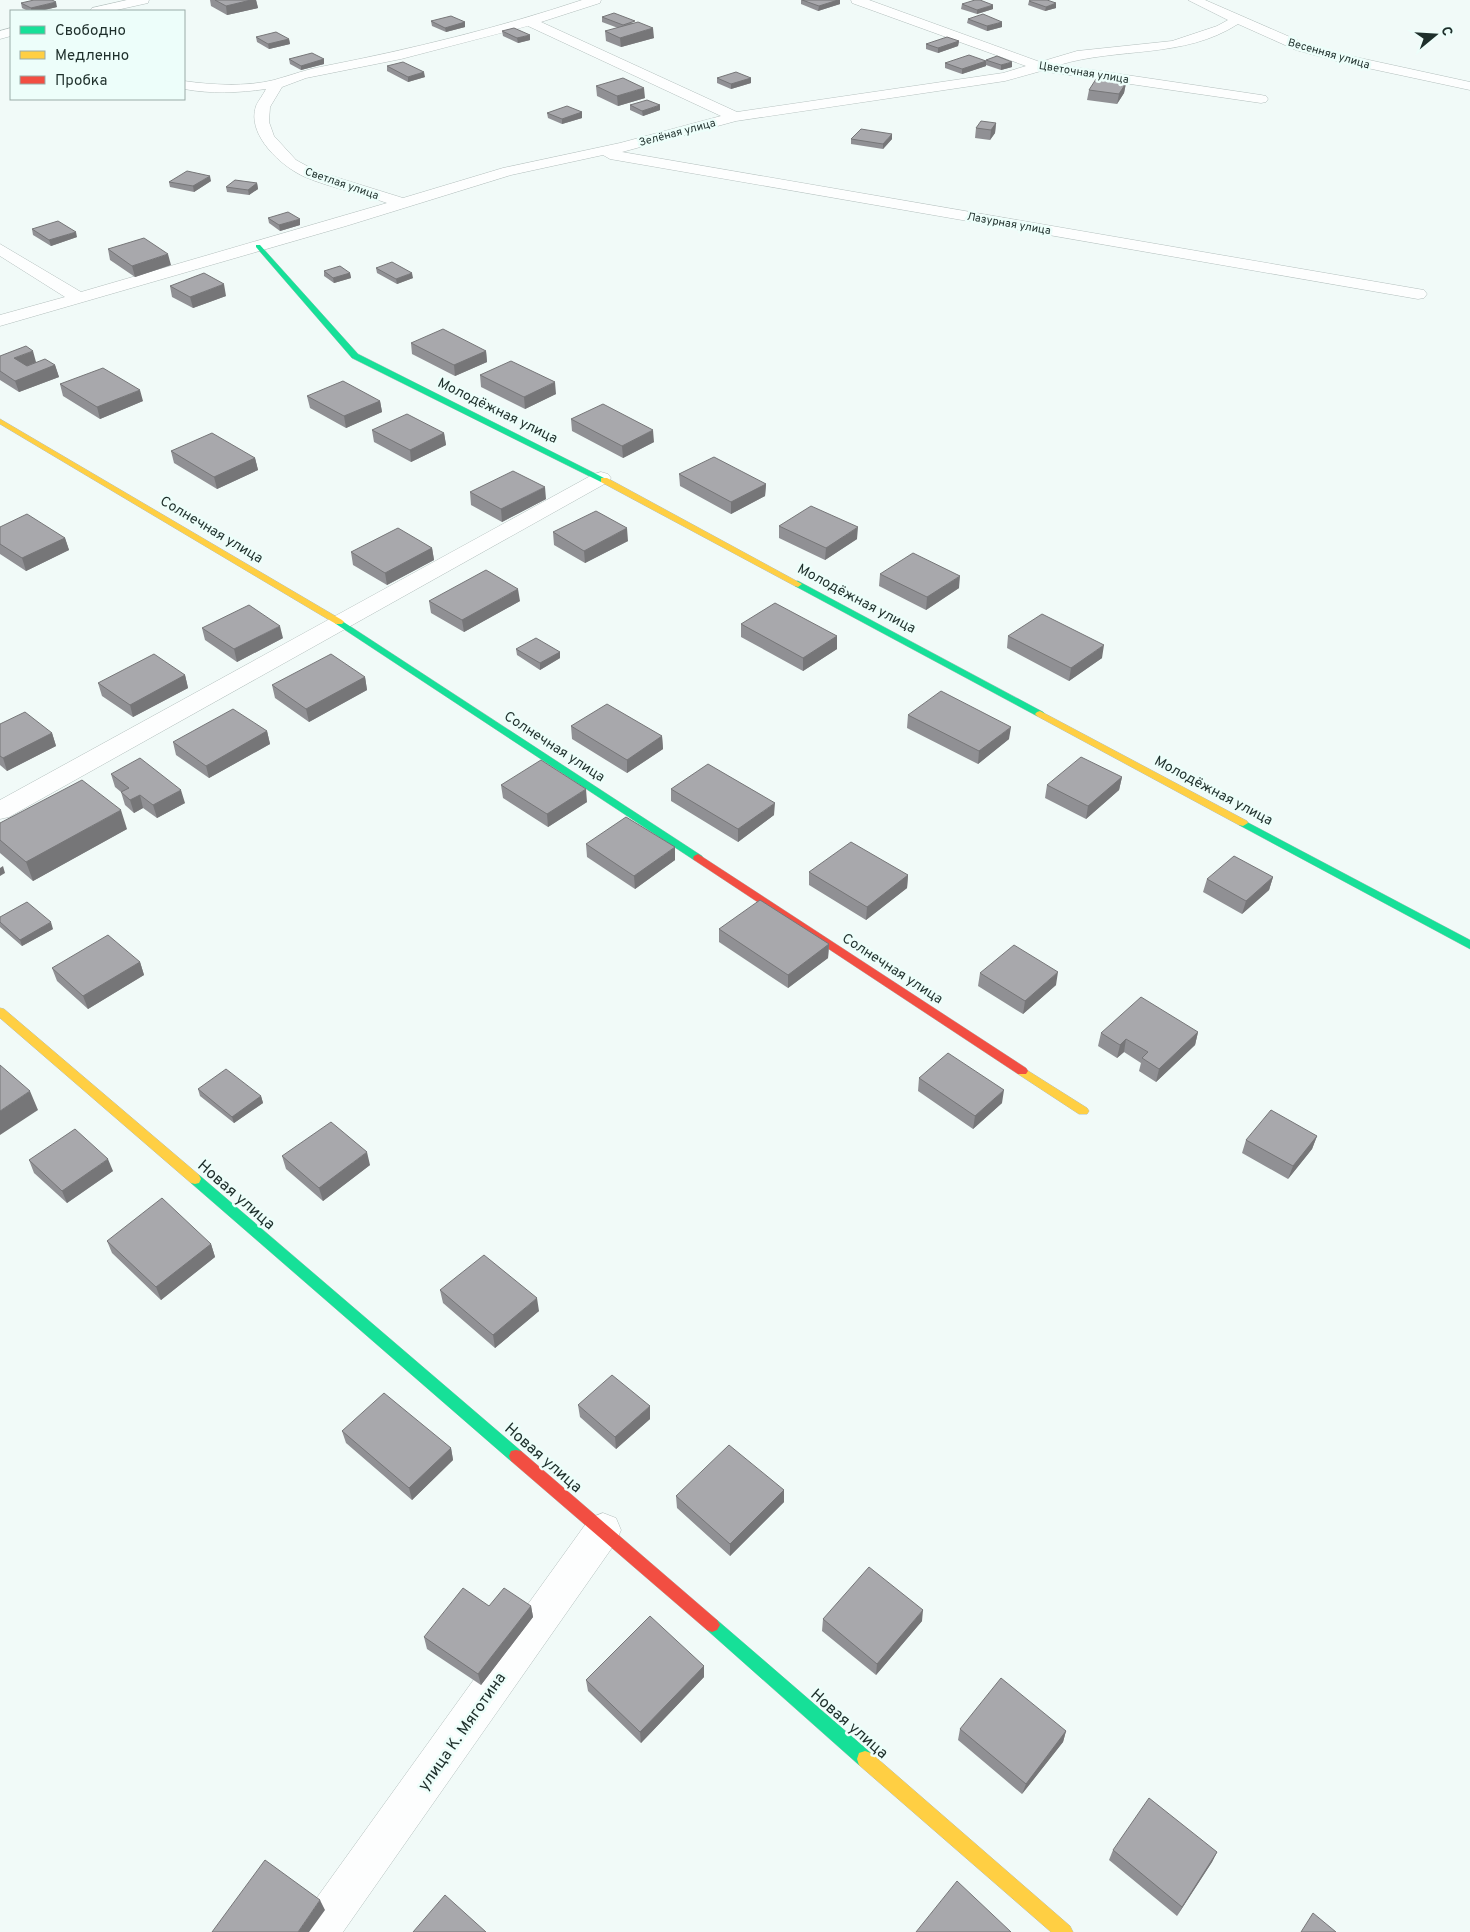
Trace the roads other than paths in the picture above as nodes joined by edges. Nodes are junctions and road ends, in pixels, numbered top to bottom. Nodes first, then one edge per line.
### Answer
1 (143, 0) edge
2 (595, 0) edge
3 (858, 0) edge
4 (1194, 0) edge
5 (101, 10) edge
6 (1236, 20) junction
7 (529, 22) junction
8 (1038, 66) junction
9 (276, 84) junction
10 (185, 85) edge
11 (1470, 86) edge
12 (1261, 99) dead end
13 (735, 117) junction
14 (599, 152) junction
15 (400, 203) junction
16 (258, 246) junction
17 (0, 249) edge
18 (1418, 294) dead end
19 (77, 297) junction
20 (0, 321) edge
21 (0, 421) edge
22 (601, 478) junction
23 (341, 623) junction
24 (0, 811) edge
25 (1470, 945) edge
26 (0, 1012) edge
27 (1083, 1111) dead end
28 (604, 1530) junction
29 (318, 1932) edge
30 (1064, 1932) edge

1 - 5 street
2 - 7 street
3 - 8 street, Цветочная улица
4 - 6 street, Весенняя улица
6 - 8 street
6 - 11 street, Весенняя улица
7 - 9 street
7 - 13 street, Зелёная улица
8 - 12 street, Цветочная улица
8 - 13 street
9 - 10 street
9 - 15 street, Светлая улица
13 - 14 street, Зелёная улица
14 - 15 street, Зелёная улица
14 - 18 street, Лазурная улица
15 - 16 street, Светлая улица
16 - 19 street, Светлая улица
16 - 22 street, Молодёжная улица
17 - 19 street
19 - 20 street, Светлая улица
21 - 23 street, Солнечная улица
22 - 23 street
22 - 25 street, Молодёжная улица
23 - 24 street
23 - 27 street, Солнечная улица
26 - 28 street, Новая улица
28 - 29 street, улица К. Мяготина
28 - 30 street, Новая улица

